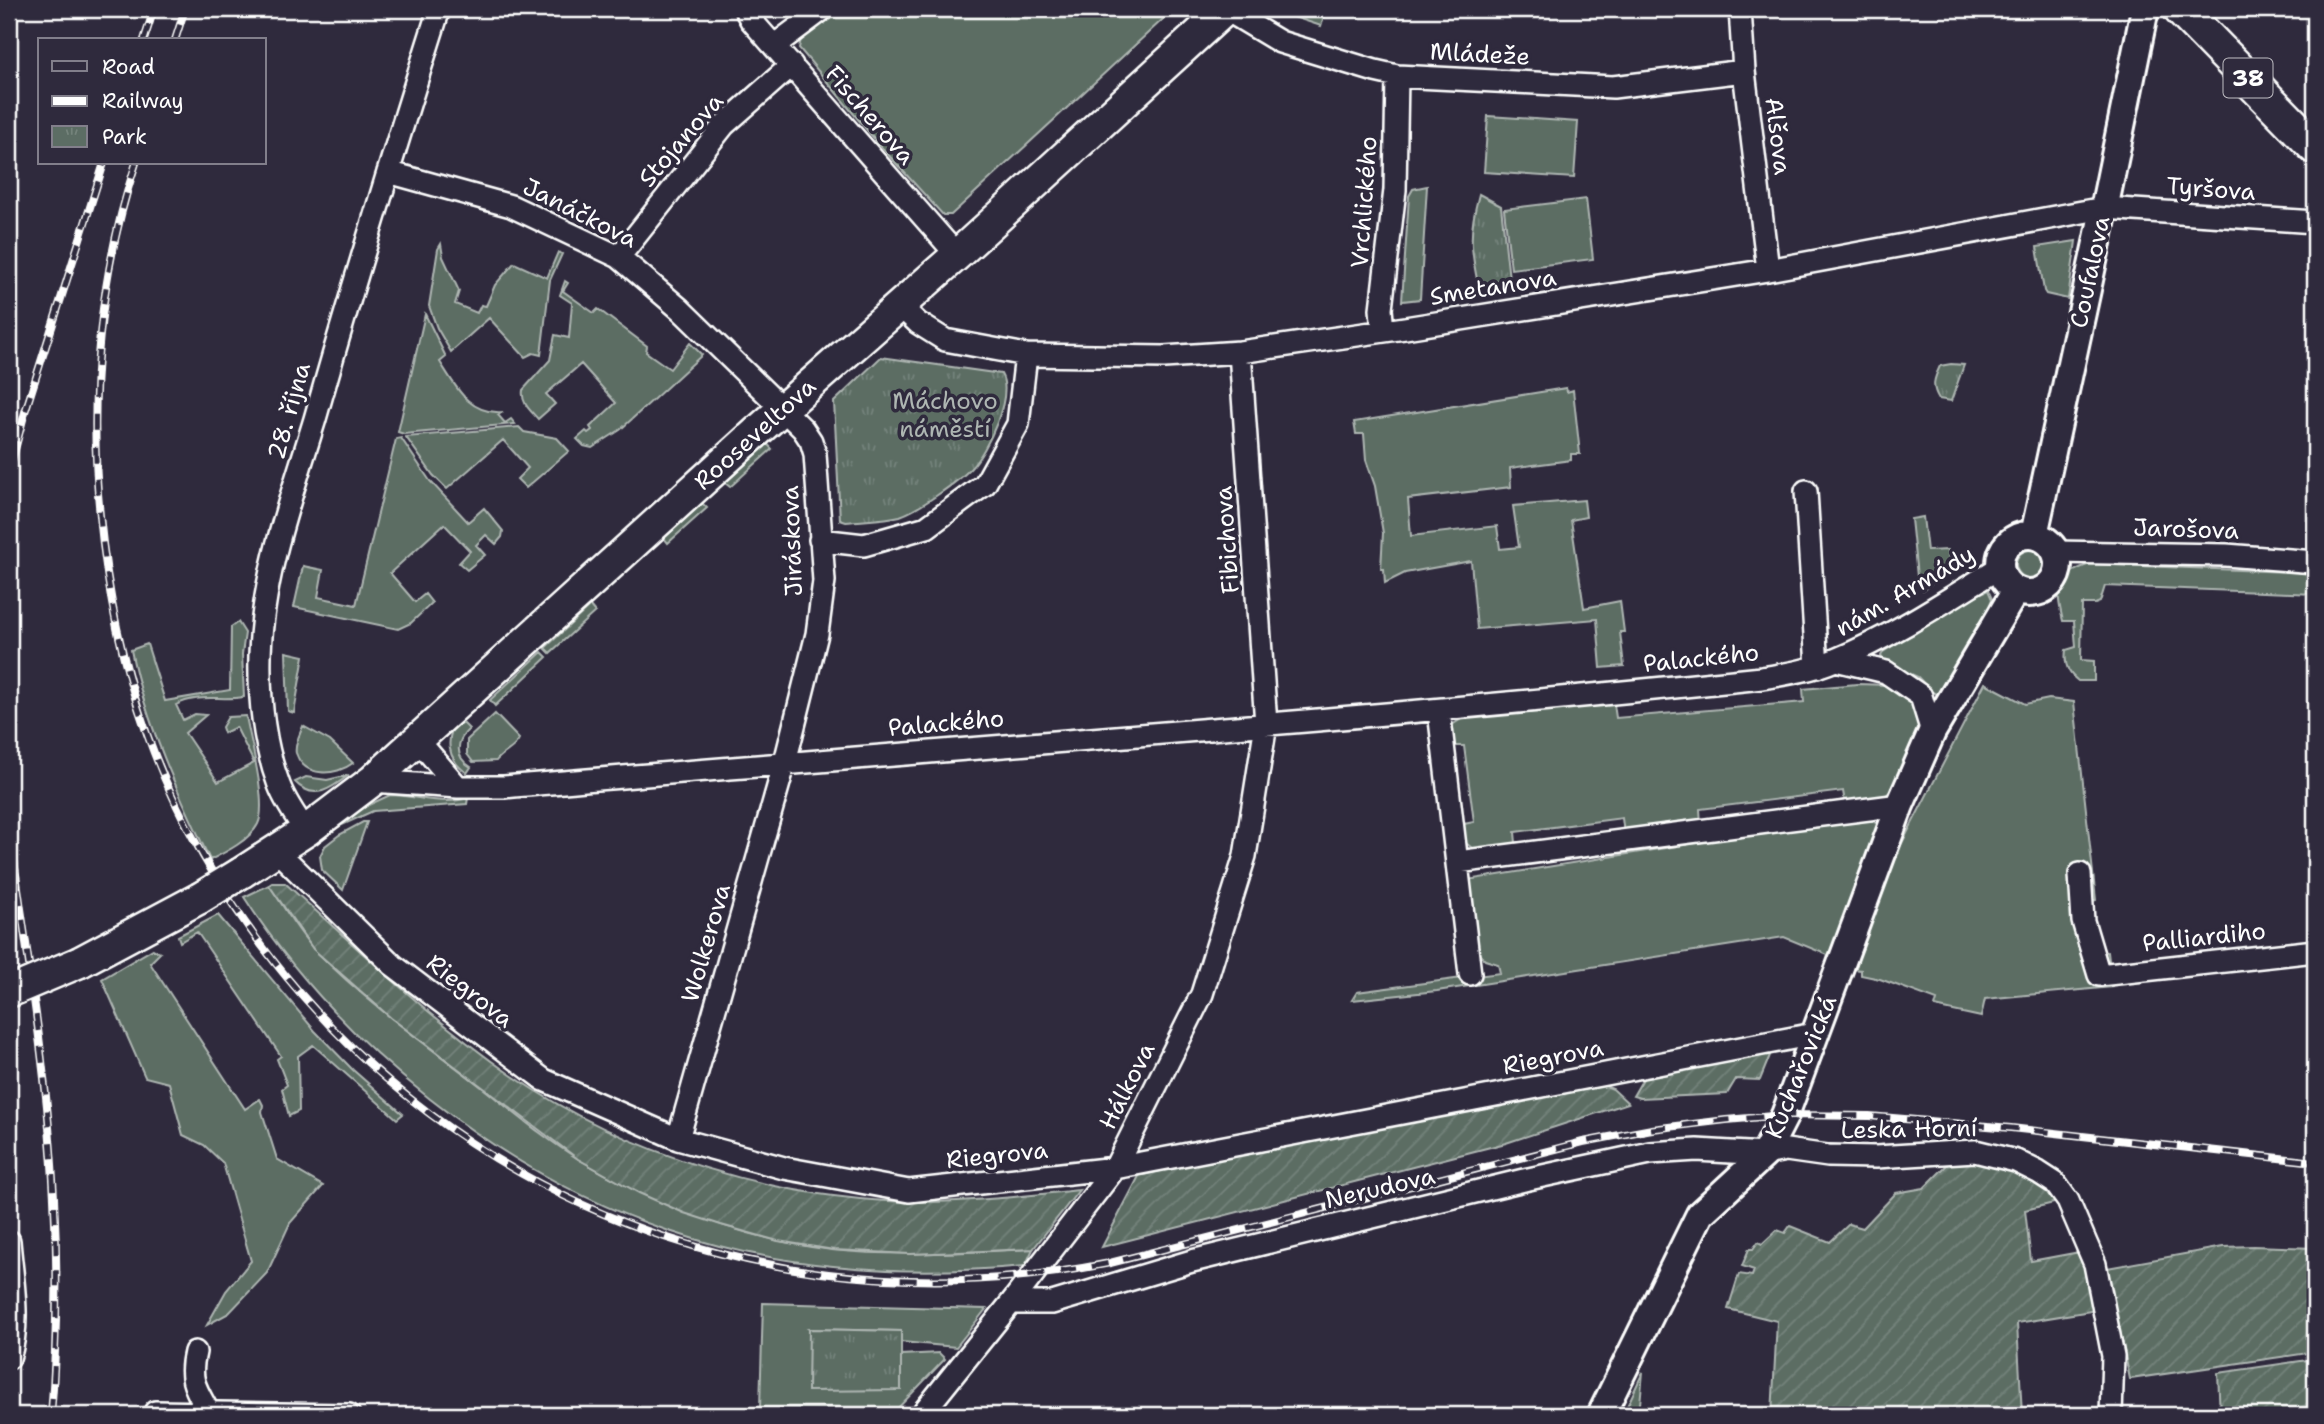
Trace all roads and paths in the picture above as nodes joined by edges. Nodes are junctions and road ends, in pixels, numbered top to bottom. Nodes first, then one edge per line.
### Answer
1 (439, 9) edge
2 (745, 9) edge
3 (823, 9) edge
4 (1226, 9) edge
5 (1740, 9) edge
6 (2145, 9) edge
7 (2180, 9) edge
8 (775, 45) junction
9 (792, 65) junction
10 (1744, 71) junction
11 (1397, 76) junction
12 (2315, 147) edge
13 (388, 172) junction
14 (2104, 208) junction
15 (2315, 222) edge
16 (957, 255) junction
17 (619, 257) junction
18 (1769, 270) junction
19 (899, 305) junction
20 (1383, 331) junction
21 (1240, 352) junction
22 (1026, 355) junction
23 (781, 410) junction
24 (1807, 491) dead end
25 (2034, 536) junction
26 (820, 540) junction
27 (2055, 552) junction
28 (2315, 562) edge
29 (2000, 567) junction
30 (2016, 590) junction
31 (1826, 664) junction
32 (1439, 711) junction
33 (1266, 724) junction
34 (1932, 732) junction
35 (417, 739) junction
36 (785, 762) junction
37 (372, 781) junction
38 (458, 787) junction
39 (1900, 805) junction
40 (306, 831) junction
41 (277, 850) junction
42 (1458, 862) junction
43 (2080, 874) dead end
44 (2315, 951) edge
45 (1470, 974) dead end
46 (9, 992) edge
47 (1814, 1034) junction
48 (678, 1139) junction
49 (1765, 1154) junction
50 (1115, 1168) junction
51 (9, 1241) edge
52 (1011, 1303) junction
53 (195, 1352) dead end
54 (9, 1358) edge
55 (155, 1412) dead end
56 (209, 1413) junction
57 (349, 1415) edge
58 (921, 1415) edge
59 (1601, 1415) edge
60 (2111, 1415) edge

1 - 13 street, 28. října
2 - 8 street, Fischerova
3 - 8 street
4 - 11 street, Mládeže
4 - 16 main road, Rooseveltova
5 - 10 street, Alšova
6 - 14 street, Coufalova
7 - 12 main road, 38
8 - 9 street, Fischerova
9 - 16 street, Fischerova
9 - 17 street, Stojanova
10 - 11 street, Mládeže
10 - 18 street, Alšova
11 - 20 street, Vrchlického
13 - 17 street, Janáčkova
13 - 40 street, 28. října
14 - 15 street, Tyršova
14 - 18 street, Smetanova
14 - 25 street, Coufalova
16 - 19 main road, Rooseveltova
17 - 23 street, Janáčkova
18 - 20 street, Smetanova
19 - 22 street, Smetanova
19 - 23 main road, Rooseveltova
20 - 21 street, Smetanova
21 - 22 street, Smetanova
21 - 33 street, Fibichova
22 - 26 street
23 - 26 street, Jiráskova
23 - 35 main road, Rooseveltova
24 - 31 street, nám. Armády
25 - 27 street
25 - 29 street
26 - 36 street, Jiráskova
27 - 28 street, Jarošova
27 - 30 street
29 - 30 street
29 - 31 street, nám. Armády
30 - 34 street, Kuchařovická
31 - 32 street, Palackého
31 - 34 street, Palackého
32 - 33 street, Palackého
32 - 42 street
33 - 36 street, Palackého
33 - 50 street, Hálkova
34 - 39 street, Kuchařovická
35 - 37 main road, Rooseveltova
35 - 38 street
36 - 38 street, Palackého
36 - 48 street, Wolkerova
37 - 38 street, Palackého
37 - 40 main road, Rooseveltova
39 - 42 street
39 - 47 street, Kuchařovická
40 - 41 main road, Rooseveltova
41 - 46 main road, Rooseveltova, bridge
41 - 48 street, Riegrova
42 - 45 street
43 - 44 street, Palliardiho
47 - 49 street, Kuchařovická
47 - 50 street, Riegrova
48 - 50 street, Riegrova
49 - 52 street, Nerudova
49 - 59 street, Kuchařovická
49 - 60 street, Leska Horní
50 - 52 street, Hálkova
51 - 54 street
52 - 58 street, Hálkova
53 - 56 street
55 - 56 street
56 - 57 street

